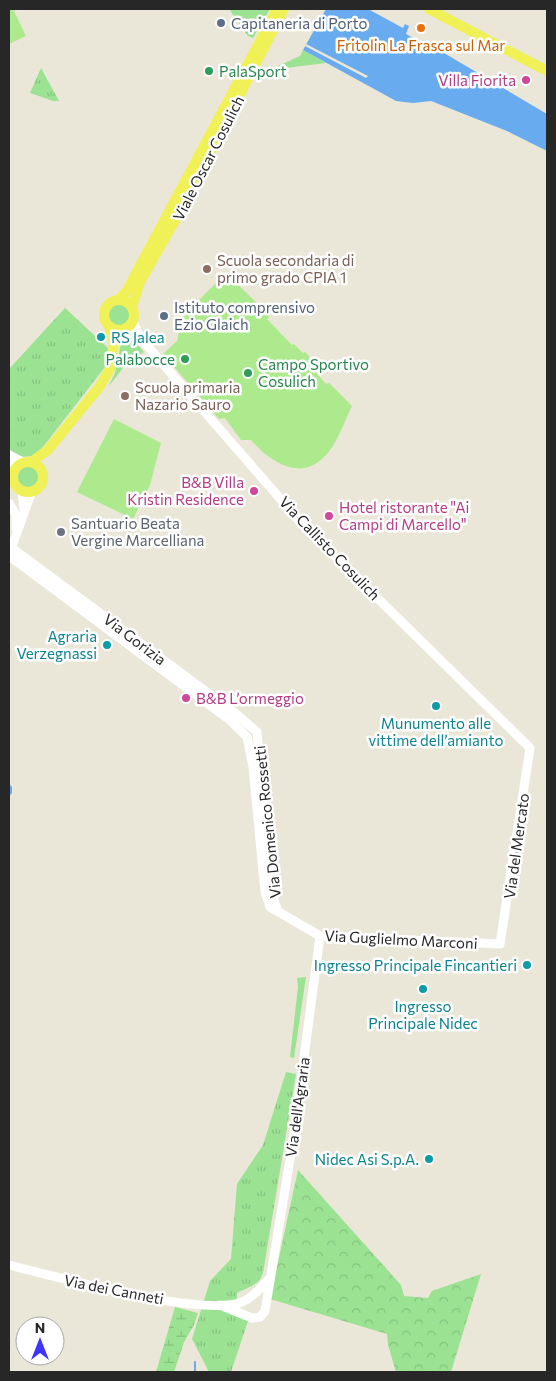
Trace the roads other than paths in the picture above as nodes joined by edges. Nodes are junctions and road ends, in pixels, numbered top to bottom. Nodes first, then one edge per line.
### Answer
1 (282, 9) edge
2 (429, 9) edge
3 (547, 71) edge
4 (118, 300) junction
5 (132, 307) junction
6 (109, 326) junction
7 (127, 326) junction
8 (114, 344) junction
9 (48, 450) junction
10 (9, 456) edge
11 (9, 461) edge
12 (27, 462) junction
13 (41, 470) junction
14 (12, 475) edge
15 (20, 490) edge
16 (9, 503) edge
17 (16, 539) junction
18 (10, 552) edge
19 (257, 732) joint
20 (247, 737) joint
21 (530, 748) joint
22 (278, 911) junction
23 (320, 936) junction
24 (500, 944) joint
25 (9, 1265) edge
26 (270, 1278) junction
27 (247, 1299) junction
28 (265, 1301) junction
29 (220, 1305) junction
30 (244, 1314) junction

1 - 4 main road, Viale Oscar Cosulich
1 - 5 main road, Viale Oscar Cosulich
2 - 3 main road
4 - 5 main road
4 - 6 main road
5 - 7 main road, Via Callisto Cosulich
6 - 7 main road
6 - 8 main road
7 - 8 main road
7 - 21 street, Via Callisto Cosulich
8 - 9 main road
9 - 12 main road
9 - 13 main road
10 - 12 street
11 - 14 street
12 - 13 main road
12 - 14 main road
13 - 15 main road
14 - 15 main road
15 - 17 street
16 - 17 street
17 - 18 street
18 - 19 street, Via Gorizia
18 - 20 street, Via Gorizia
19 - 22 street, Via Domenico Rossetti
20 - 22 street, Via Domenico Rossetti
21 - 24 street, Via del Mercato
22 - 23 street, Via Guglielmo Marconi
23 - 24 street, Via Guglielmo Marconi
23 - 26 street, Via dell'Agraria
25 - 29 street, Via dei Canneti
26 - 27 street
26 - 28 street, Via dell'Agraria
27 - 28 street
27 - 29 street, Via dei Canneti
27 - 30 street
28 - 30 street, Via dell'Agraria
29 - 30 street, Via dei Canneti

